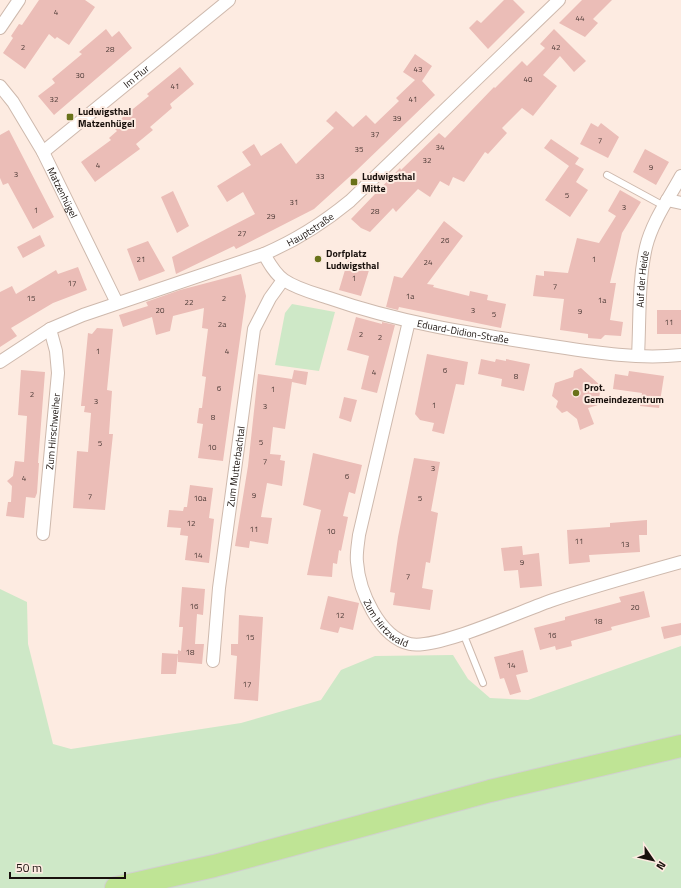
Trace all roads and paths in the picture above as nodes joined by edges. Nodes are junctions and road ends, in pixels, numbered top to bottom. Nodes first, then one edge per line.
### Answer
1 (19, 0) edge
2 (229, 0) edge
3 (559, 0) edge
4 (0, 28) edge
5 (0, 86) edge
6 (43, 152) junction
7 (608, 175) dead end
8 (681, 176) edge
9 (666, 203) junction
10 (681, 203) edge
11 (264, 254) junction
12 (283, 280) junction
13 (117, 303) junction
14 (409, 321) junction
15 (50, 329) junction
16 (681, 355) edge
17 (638, 356) junction
18 (0, 362) edge
19 (43, 534) dead end
20 (681, 562) edge
21 (463, 633) junction
22 (214, 661) dead end
23 (483, 683) dead end
24 (681, 746) edge
25 (116, 888) edge

1 - 4 street
2 - 6 street, Im Flur
3 - 11 street, Hauptstraße
5 - 6 street, Matzenhügel
6 - 13 street, Matzenhügel
7 - 9 lane
8 - 9 street, Auf der Heide
9 - 10 street
9 - 17 street, Auf der Heide
11 - 12 street, Eduard-Didion-Straße
11 - 13 street, Hauptstraße
12 - 14 street, Eduard-Didion-Straße
12 - 22 street, Zum Mutterbachtal
13 - 15 street, Hauptstraße
14 - 17 street, Eduard-Didion-Straße
14 - 21 street, Zum Hirtzwald
15 - 18 street, Hauptstraße
15 - 19 street, Zum Hirschweiher
16 - 17 street, Eduard-Didion-Straße
20 - 21 street, Zum Hirtzwald
21 - 23 lane
24 - 25 highway

